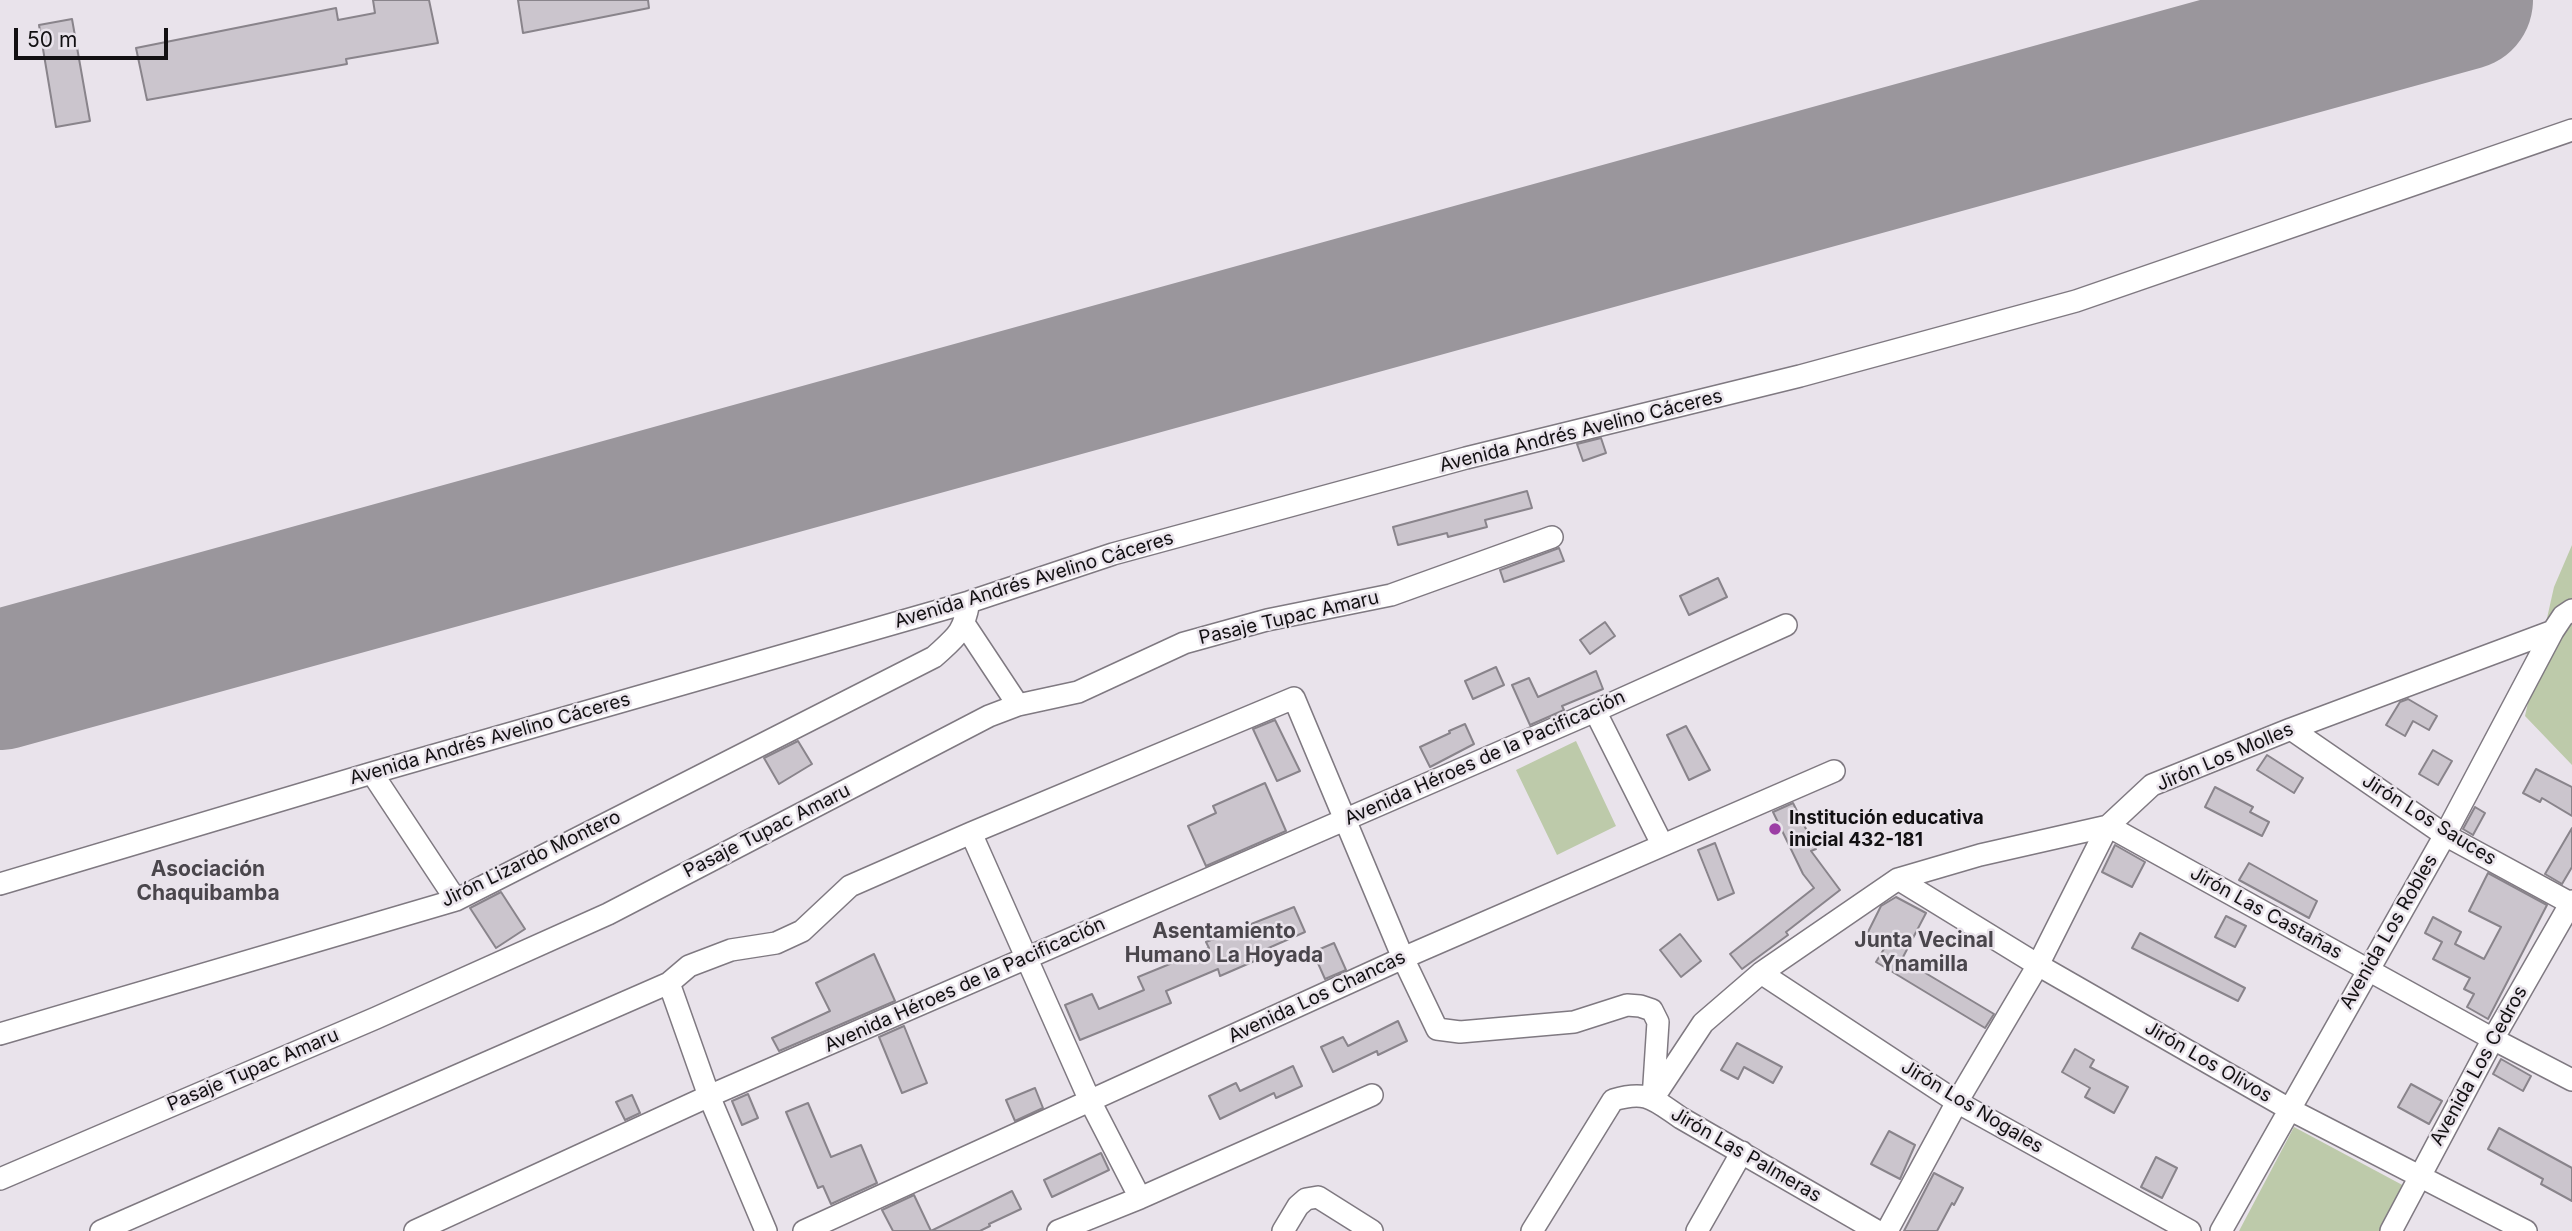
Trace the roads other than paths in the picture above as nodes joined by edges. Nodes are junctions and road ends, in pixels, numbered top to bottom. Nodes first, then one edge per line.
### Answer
1 (2572, 130) edge
2 (1552, 537) dead end
3 (969, 603) junction
4 (2572, 610) edge
5 (965, 625) junction
6 (1786, 625) dead end
7 (2553, 631) junction
8 (1018, 705) junction
9 (1595, 711) junction
10 (2291, 729) junction
11 (1834, 771) dead end
12 (372, 773) junction
13 (1344, 820) junction
14 (2108, 826) junction
15 (971, 833) junction
16 (2445, 835) junction
17 (1662, 844) junction
18 (1898, 879) junction
19 (0, 884) edge
20 (456, 900) junction
21 (2572, 903) edge
22 (1028, 957) junction
23 (1403, 958) junction
24 (2038, 965) junction
25 (2367, 969) junction
26 (1760, 973) junction
27 (669, 983) junction
28 (2, 1028) edge
29 (2493, 1039) junction
30 (2572, 1080) edge
31 (1372, 1095) dead end
32 (709, 1096) junction
33 (1653, 1099) junction
34 (1090, 1101) junction
35 (1957, 1102) junction
36 (2290, 1109) junction
37 (1742, 1152) junction
38 (2418, 1176) junction
39 (0, 1179) edge
40 (1140, 1198) junction
41 (1874, 1230) edge
42 (101, 1231) edge
43 (415, 1231) edge
44 (766, 1231) edge
45 (804, 1231) edge
46 (1058, 1231) edge
47 (1283, 1231) edge
48 (1372, 1231) edge
49 (1532, 1231) edge
50 (1697, 1231) edge
51 (2190, 1231) edge
52 (2221, 1231) edge
53 (2391, 1231) edge
54 (2526, 1231) edge

1 - 3 street, Avenida Andrés Avelino Cáceres
2 - 8 street, Pasaje Tupac Amaru
3 - 5 street
3 - 12 street, Avenida Andrés Avelino Cáceres
4 - 7 street
5 - 8 street
5 - 20 street, Jirón Lizardo Montero
6 - 9 street, Avenida Héroes de la Pacificación
7 - 10 street, Jirón Los Molles
7 - 16 street, Avenida Los Robles
8 - 39 street, Pasaje Tupac Amaru
9 - 13 street, Avenida Héroes de la Pacificación
9 - 17 street
10 - 14 street, Jirón Los Molles
10 - 16 street, Jirón Los Sauces
11 - 17 street, Avenida Los Chancas
12 - 19 street, Avenida Andrés Avelino Cáceres
12 - 20 street
13 - 15 street
13 - 22 street, Avenida Héroes de la Pacificación
13 - 23 street
14 - 18 street, Jirón Los Molles
14 - 24 street
14 - 25 street, Jirón Las Castañas
15 - 22 street
15 - 27 street
16 - 21 street, Jirón Los Sauces
16 - 25 street, Avenida Los Robles
17 - 23 street, Avenida Los Chancas
18 - 24 street, Jirón Los Olivos
18 - 26 street, Jirón Los Molles
20 - 28 street, Jirón Lizardo Montero
21 - 29 street, Avenida Los Cedros
22 - 32 street, Avenida Héroes de la Pacificación
22 - 34 street
23 - 33 street
23 - 34 street, Avenida Los Chancas
24 - 35 street
24 - 36 street, Jirón Los Olivos
25 - 29 street, Jirón Las Castañas
25 - 36 street, Avenida Los Robles
26 - 33 street, Jirón Los Molles
26 - 35 street, Jirón Los Nogales
27 - 32 street
27 - 42 street
29 - 30 street, Jirón Las Castañas
29 - 38 street, Avenida Los Cedros
31 - 40 street
32 - 43 street, Avenida Héroes de la Pacificación
32 - 44 street
33 - 37 street, Jirón Las Palmeras
33 - 49 street, Jirón Las Palmeras
34 - 40 street
34 - 45 street, Avenida Los Chancas
35 - 41 street
35 - 51 street, Jirón Los Nogales
36 - 38 street, Jirón Los Olivos
36 - 52 street, Avenida Los Robles
37 - 41 street, Jirón Las Palmeras
37 - 50 street
38 - 53 street, Avenida Los Cedros
38 - 54 street, Jirón Los Olivos
40 - 46 street
47 - 48 street

